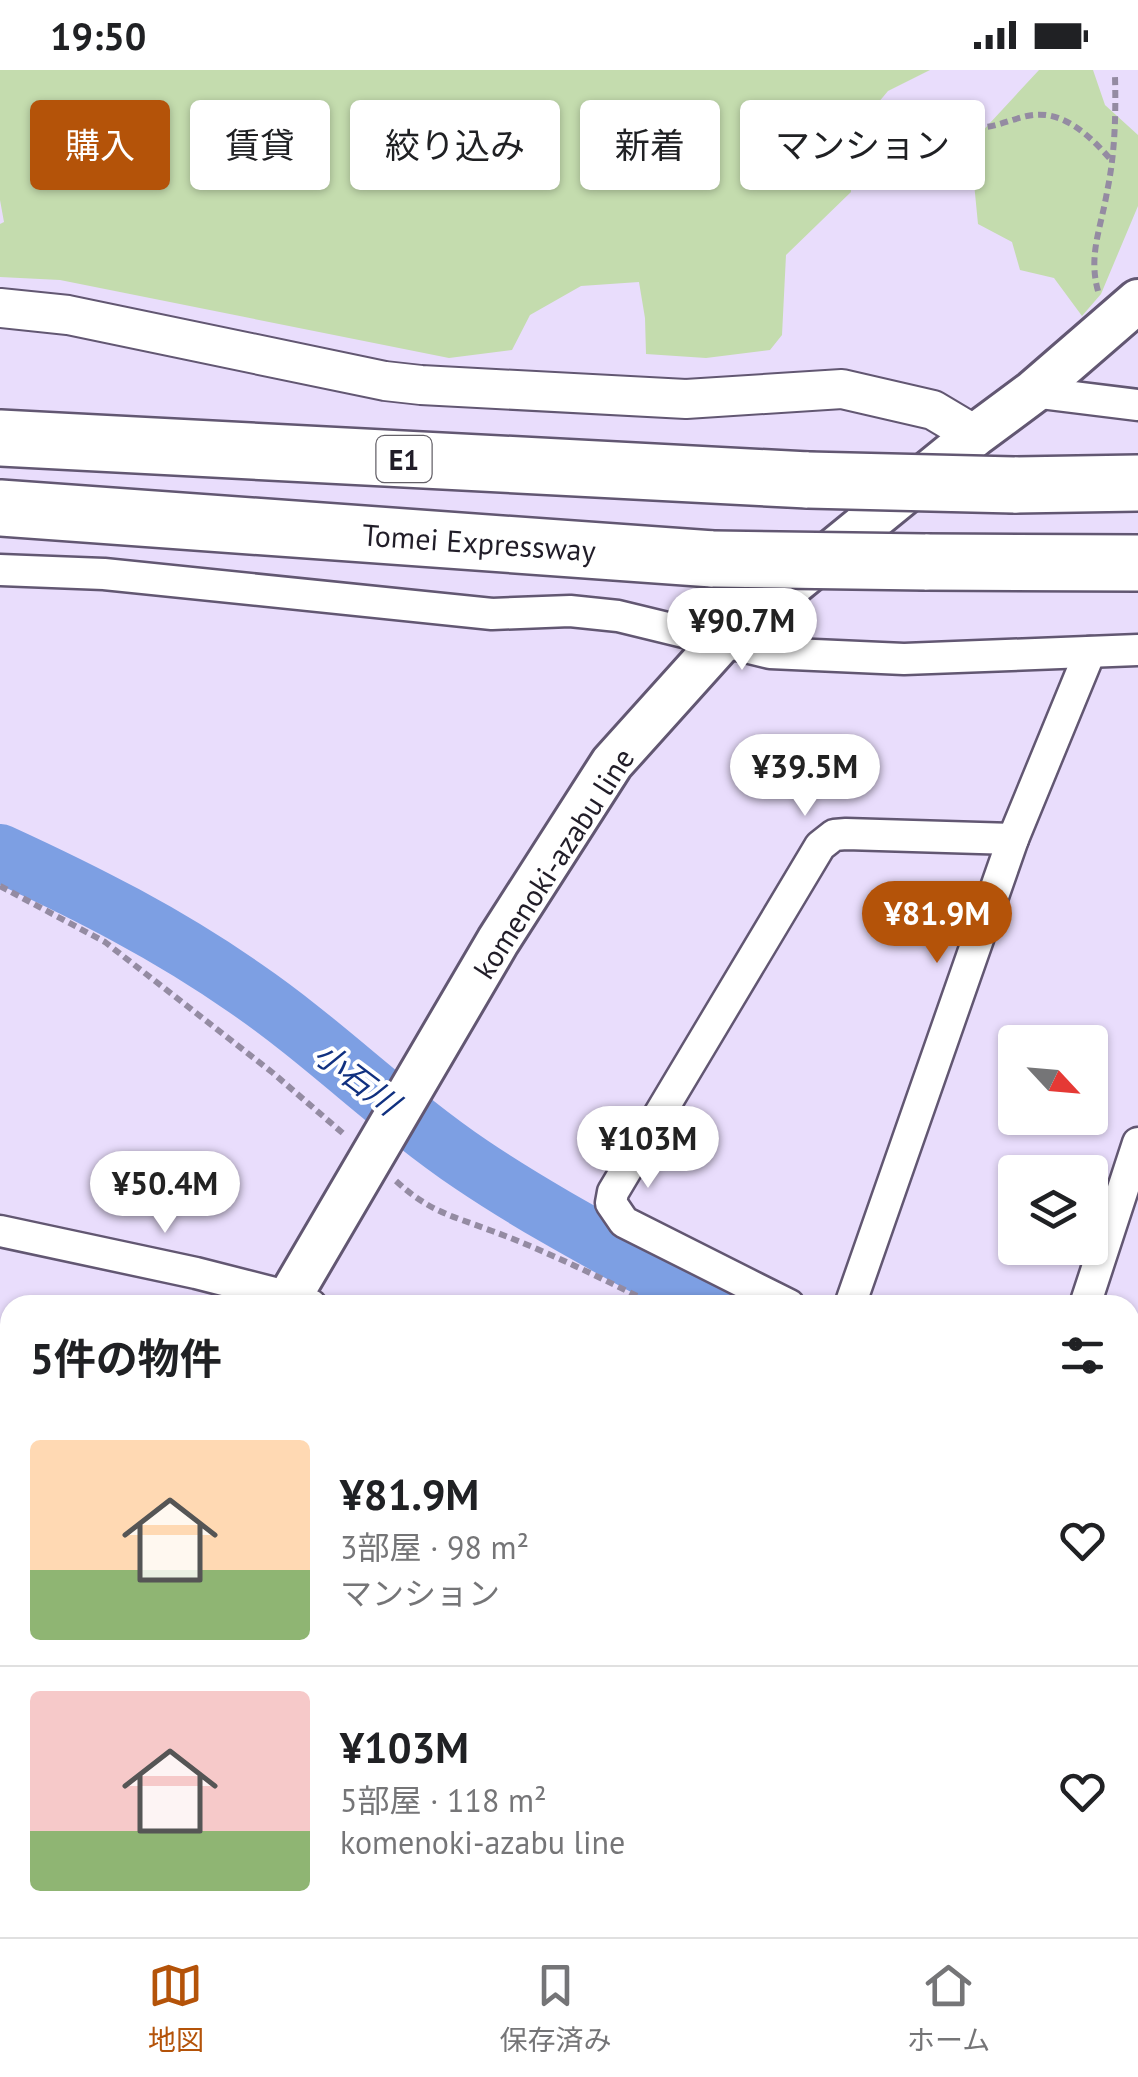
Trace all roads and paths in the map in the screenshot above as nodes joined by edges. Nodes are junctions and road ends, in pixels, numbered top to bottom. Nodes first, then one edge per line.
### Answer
1 (1116, 76) dead end
2 (985, 127) edge
3 (1112, 162) junction
4 (0, 308) edge
5 (1125, 313) edge
6 (1033, 392) junction
7 (1138, 405) edge
8 (975, 435) junction
9 (0, 438) edge
10 (1138, 483) edge
11 (0, 508) edge
12 (1138, 564) edge
13 (0, 570) edge
14 (720, 643) junction
15 (1138, 650) edge
16 (1090, 652) junction
17 (1013, 839) junction
18 (0, 886) edge
19 (1138, 1143) edge
20 (372, 1159) junction
21 (0, 1232) edge
22 (266, 1295) edge
23 (299, 1295) edge
24 (633, 1295) edge
25 (770, 1295) edge
26 (853, 1295) edge
27 (1088, 1295) edge

1 - 3 path
2 - 3 path
3 - 5 path
4 - 8 street
5 - 6 main road, komenoki-azabu line
6 - 7 street
6 - 8 main road, komenoki-azabu line
8 - 14 main road, komenoki-azabu line
9 - 10 highway, E1, bridge
11 - 12 highway, Tomei Expressway, bridge
13 - 14 street
14 - 16 street
14 - 20 main road, komenoki-azabu line
15 - 16 street
16 - 17 street
17 - 25 street
17 - 26 street
18 - 20 path
19 - 27 street
20 - 23 main road, komenoki-azabu line
20 - 24 path
21 - 22 street

